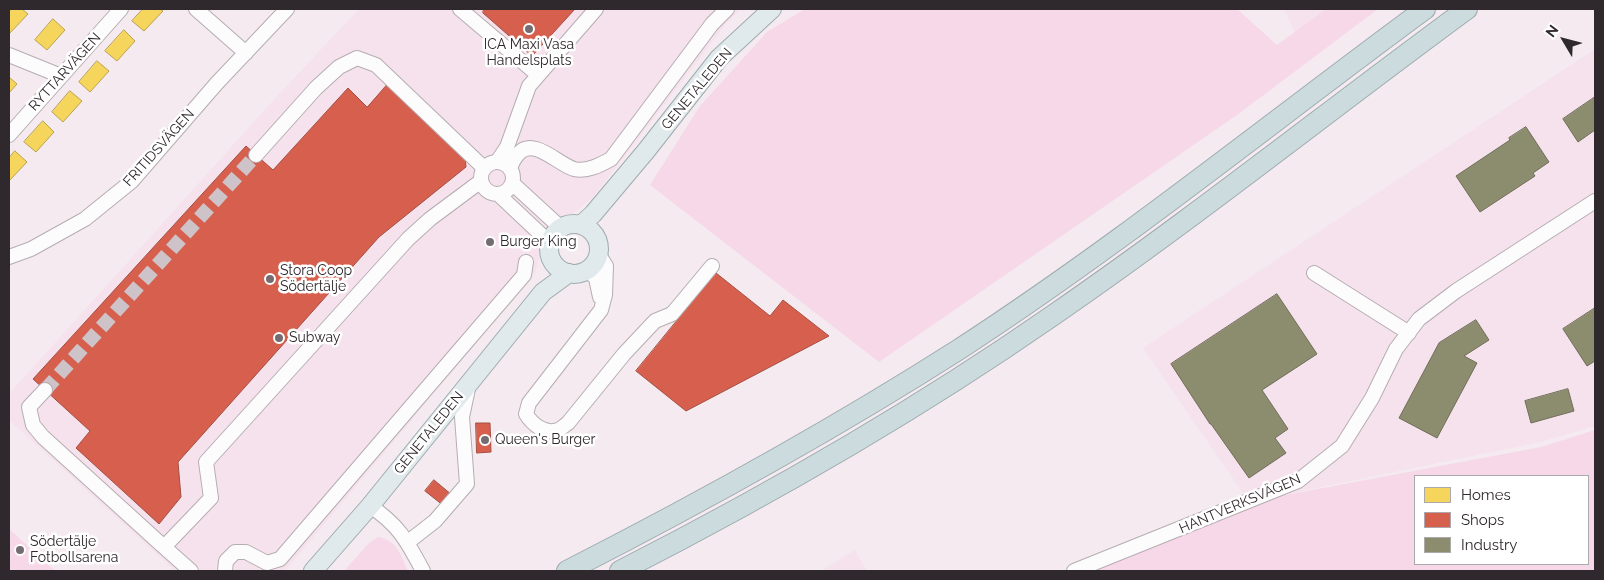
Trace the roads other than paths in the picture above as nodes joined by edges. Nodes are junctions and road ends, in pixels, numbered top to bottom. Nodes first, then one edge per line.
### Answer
1 (121, 9) edge
2 (196, 9) edge
3 (287, 9) edge
4 (460, 9) edge
5 (596, 9) edge
6 (727, 9) edge
7 (772, 9) edge
8 (1425, 9) edge
9 (1467, 9) edge
10 (246, 53) junction
11 (9, 55) edge
12 (61, 76) junction
13 (538, 76) junction
14 (9, 135) edge
15 (646, 151) junction
16 (256, 155) tunnel mouth
17 (497, 162) junction
18 (510, 169) junction
19 (512, 183) junction
20 (487, 184) junction
21 (1595, 201) edge
22 (581, 225) junction
23 (561, 228) junction
24 (596, 236) junction
25 (550, 243) junction
26 (599, 255) junction
27 (9, 257) edge
28 (552, 261) junction
29 (526, 262) dead end
30 (712, 266) dead end
31 (587, 270) junction
32 (569, 273) junction
33 (1314, 273) dead end
34 (543, 292) junction
35 (601, 310) junction
36 (1409, 333) junction
37 (470, 383) junction
38 (45, 390) tunnel mouth
39 (370, 506) junction
40 (408, 542) junction
41 (164, 547) junction
42 (191, 571) edge
43 (225, 571) edge
44 (312, 571) edge
45 (423, 571) edge
46 (567, 571) edge
47 (620, 571) edge
48 (1074, 571) edge

1 - 12 street, RYTTARVÄGEN
2 - 10 street
3 - 10 street, FRITIDSVÄGEN
4 - 13 street
5 - 13 street
6 - 18 street
7 - 15 main road, GENETALEDEN
8 - 46 highway
9 - 47 highway
10 - 27 street, FRITIDSVÄGEN
11 - 12 street
12 - 14 street, RYTTARVÄGEN
13 - 17 street
15 - 22 main road, GENETALEDEN
15 - 24 main road, GENETALEDEN
16 - 20 street
17 - 18 street
17 - 20 street
18 - 19 street
19 - 20 street
19 - 23 street
20 - 25 street
20 - 41 street
21 - 36 street, HANTVERKSVÄGEN
22 - 23 main road
22 - 24 main road
23 - 25 main road
24 - 26 main road
25 - 28 main road, GENETALEDEN
26 - 31 main road
26 - 35 street
28 - 32 main road
28 - 34 main road, GENETALEDEN
29 - 43 street
30 - 35 street
31 - 32 main road, GENETALEDEN
31 - 35 street
32 - 34 main road, GENETALEDEN
33 - 36 street
34 - 37 main road, GENETALEDEN
36 - 48 street, HANTVERKSVÄGEN
37 - 39 main road, GENETALEDEN
37 - 40 street
38 - 41 street
39 - 40 street
39 - 44 main road, GENETALEDEN
40 - 45 street
41 - 42 street

